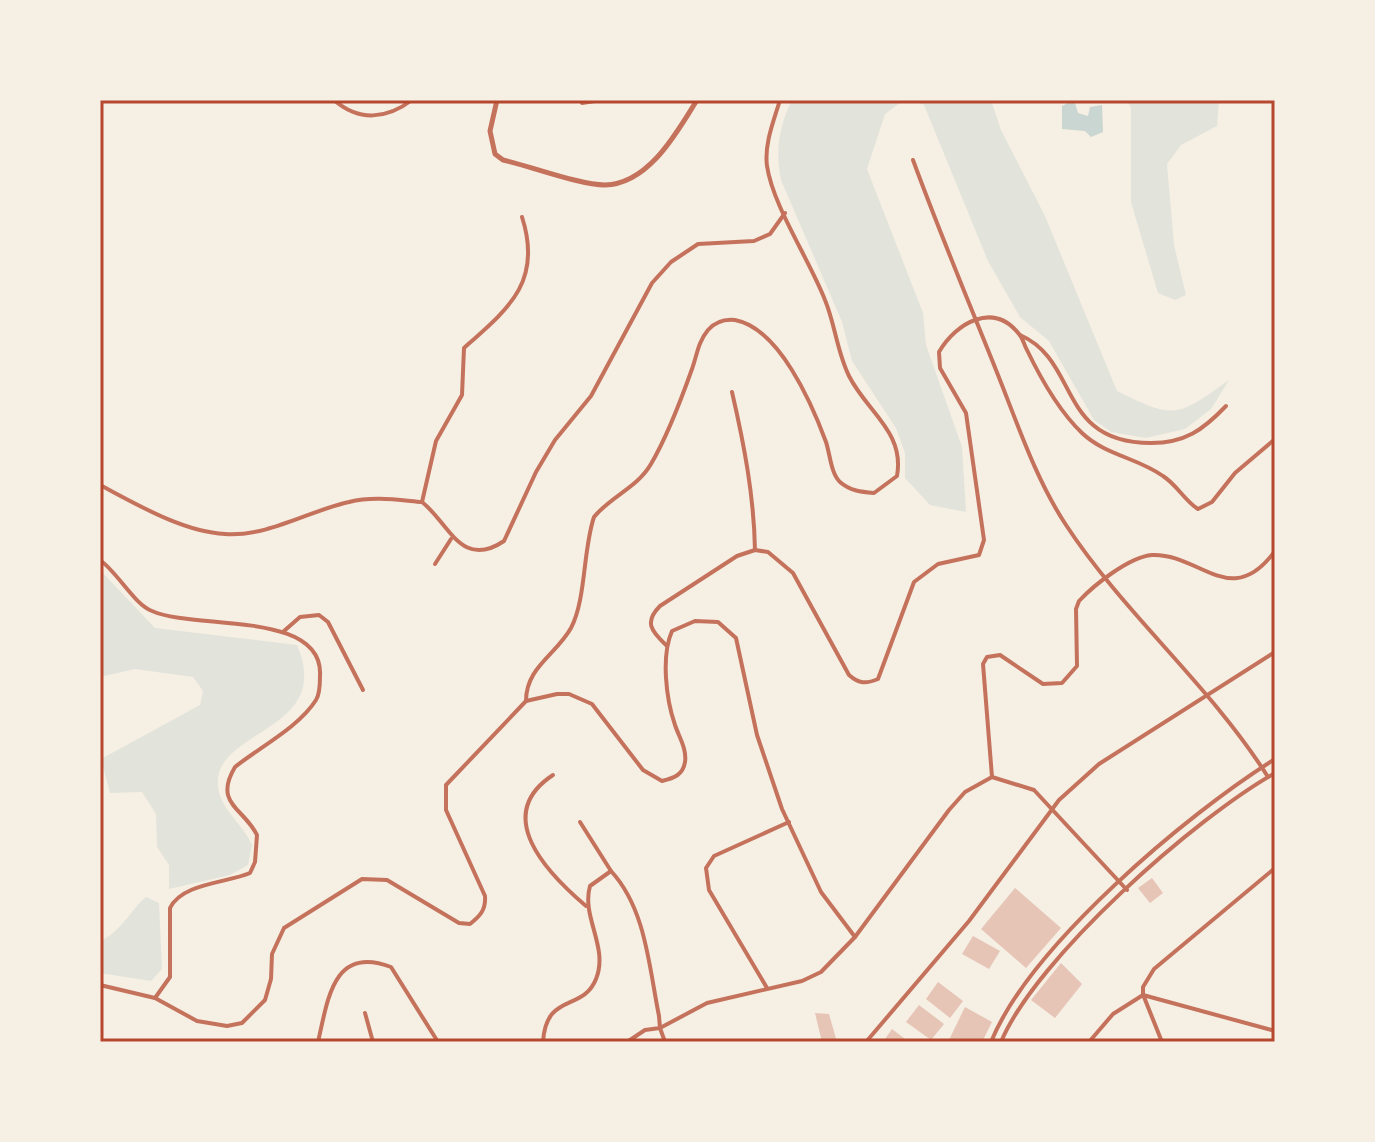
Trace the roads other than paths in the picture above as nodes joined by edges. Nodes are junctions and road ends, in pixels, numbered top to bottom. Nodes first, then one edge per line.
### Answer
1 (334, 100) edge
2 (412, 100) edge
3 (497, 100) edge
4 (601, 100) edge
5 (697, 100) edge
6 (780, 100) edge
7 (582, 103) dead end
8 (913, 160) dead end
9 (785, 213) junction
10 (522, 217) dead end
11 (975, 318) junction
12 (1020, 335) junction
13 (732, 392) dead end
14 (1226, 406) dead end
15 (1275, 439) edge
16 (100, 485) edge
17 (422, 502) junction
18 (451, 539) junction
19 (755, 550) junction
20 (1275, 551) edge
21 (100, 560) edge
22 (435, 564) dead end
23 (1106, 581) junction
24 (284, 631) junction
25 (666, 645) junction
26 (1275, 652) edge
27 (363, 690) dead end
28 (1206, 698) junction
29 (526, 701) junction
30 (1275, 759) edge
31 (1262, 768) junction
32 (1275, 773) edge
33 (553, 775) dead end
34 (992, 777) junction
35 (1268, 777) junction
36 (1053, 807) junction
37 (580, 822) dead end
38 (789, 822) junction
39 (1275, 868) edge
40 (611, 871) junction
41 (1120, 883) junction
42 (1127, 890) junction
43 (587, 908) junction
44 (855, 937) junction
45 (100, 985) edge
46 (768, 989) junction
47 (1143, 995) junction
48 (155, 998) junction
49 (365, 1013) dead end
50 (660, 1028) junction
51 (1275, 1031) edge
52 (318, 1042) edge
53 (373, 1042) edge
54 (438, 1042) edge
55 (543, 1042) edge
56 (627, 1042) edge
57 (665, 1042) edge
58 (866, 1042) edge
59 (991, 1042) edge
60 (1001, 1042) edge
61 (1089, 1042) edge
62 (1162, 1042) edge

1 - 2 street
3 - 5 street
4 - 7 street
6 - 9 street
8 - 11 street
9 - 18 street
9 - 29 street
10 - 17 street
11 - 12 street
11 - 19 street
11 - 23 street
12 - 14 street
12 - 15 street
13 - 19 street
16 - 17 street
17 - 18 street
18 - 22 street
19 - 25 street
20 - 23 street
21 - 24 street
23 - 28 street
23 - 34 street
24 - 27 street
24 - 48 street
25 - 29 street
25 - 38 street
26 - 28 street
28 - 31 street
28 - 36 street
29 - 48 street
30 - 31 street
31 - 35 street
31 - 41 street
32 - 35 street
33 - 43 street
34 - 36 street
34 - 44 street
35 - 42 street
36 - 41 street
36 - 58 street
37 - 40 street
38 - 44 street
38 - 46 street
39 - 47 street
40 - 43 street
40 - 50 street
41 - 42 street
41 - 59 street
42 - 60 street
43 - 55 street
44 - 46 street
45 - 48 street
46 - 50 street
47 - 51 street
47 - 61 street
47 - 62 street
49 - 53 street
50 - 56 street
50 - 57 street
52 - 54 street

